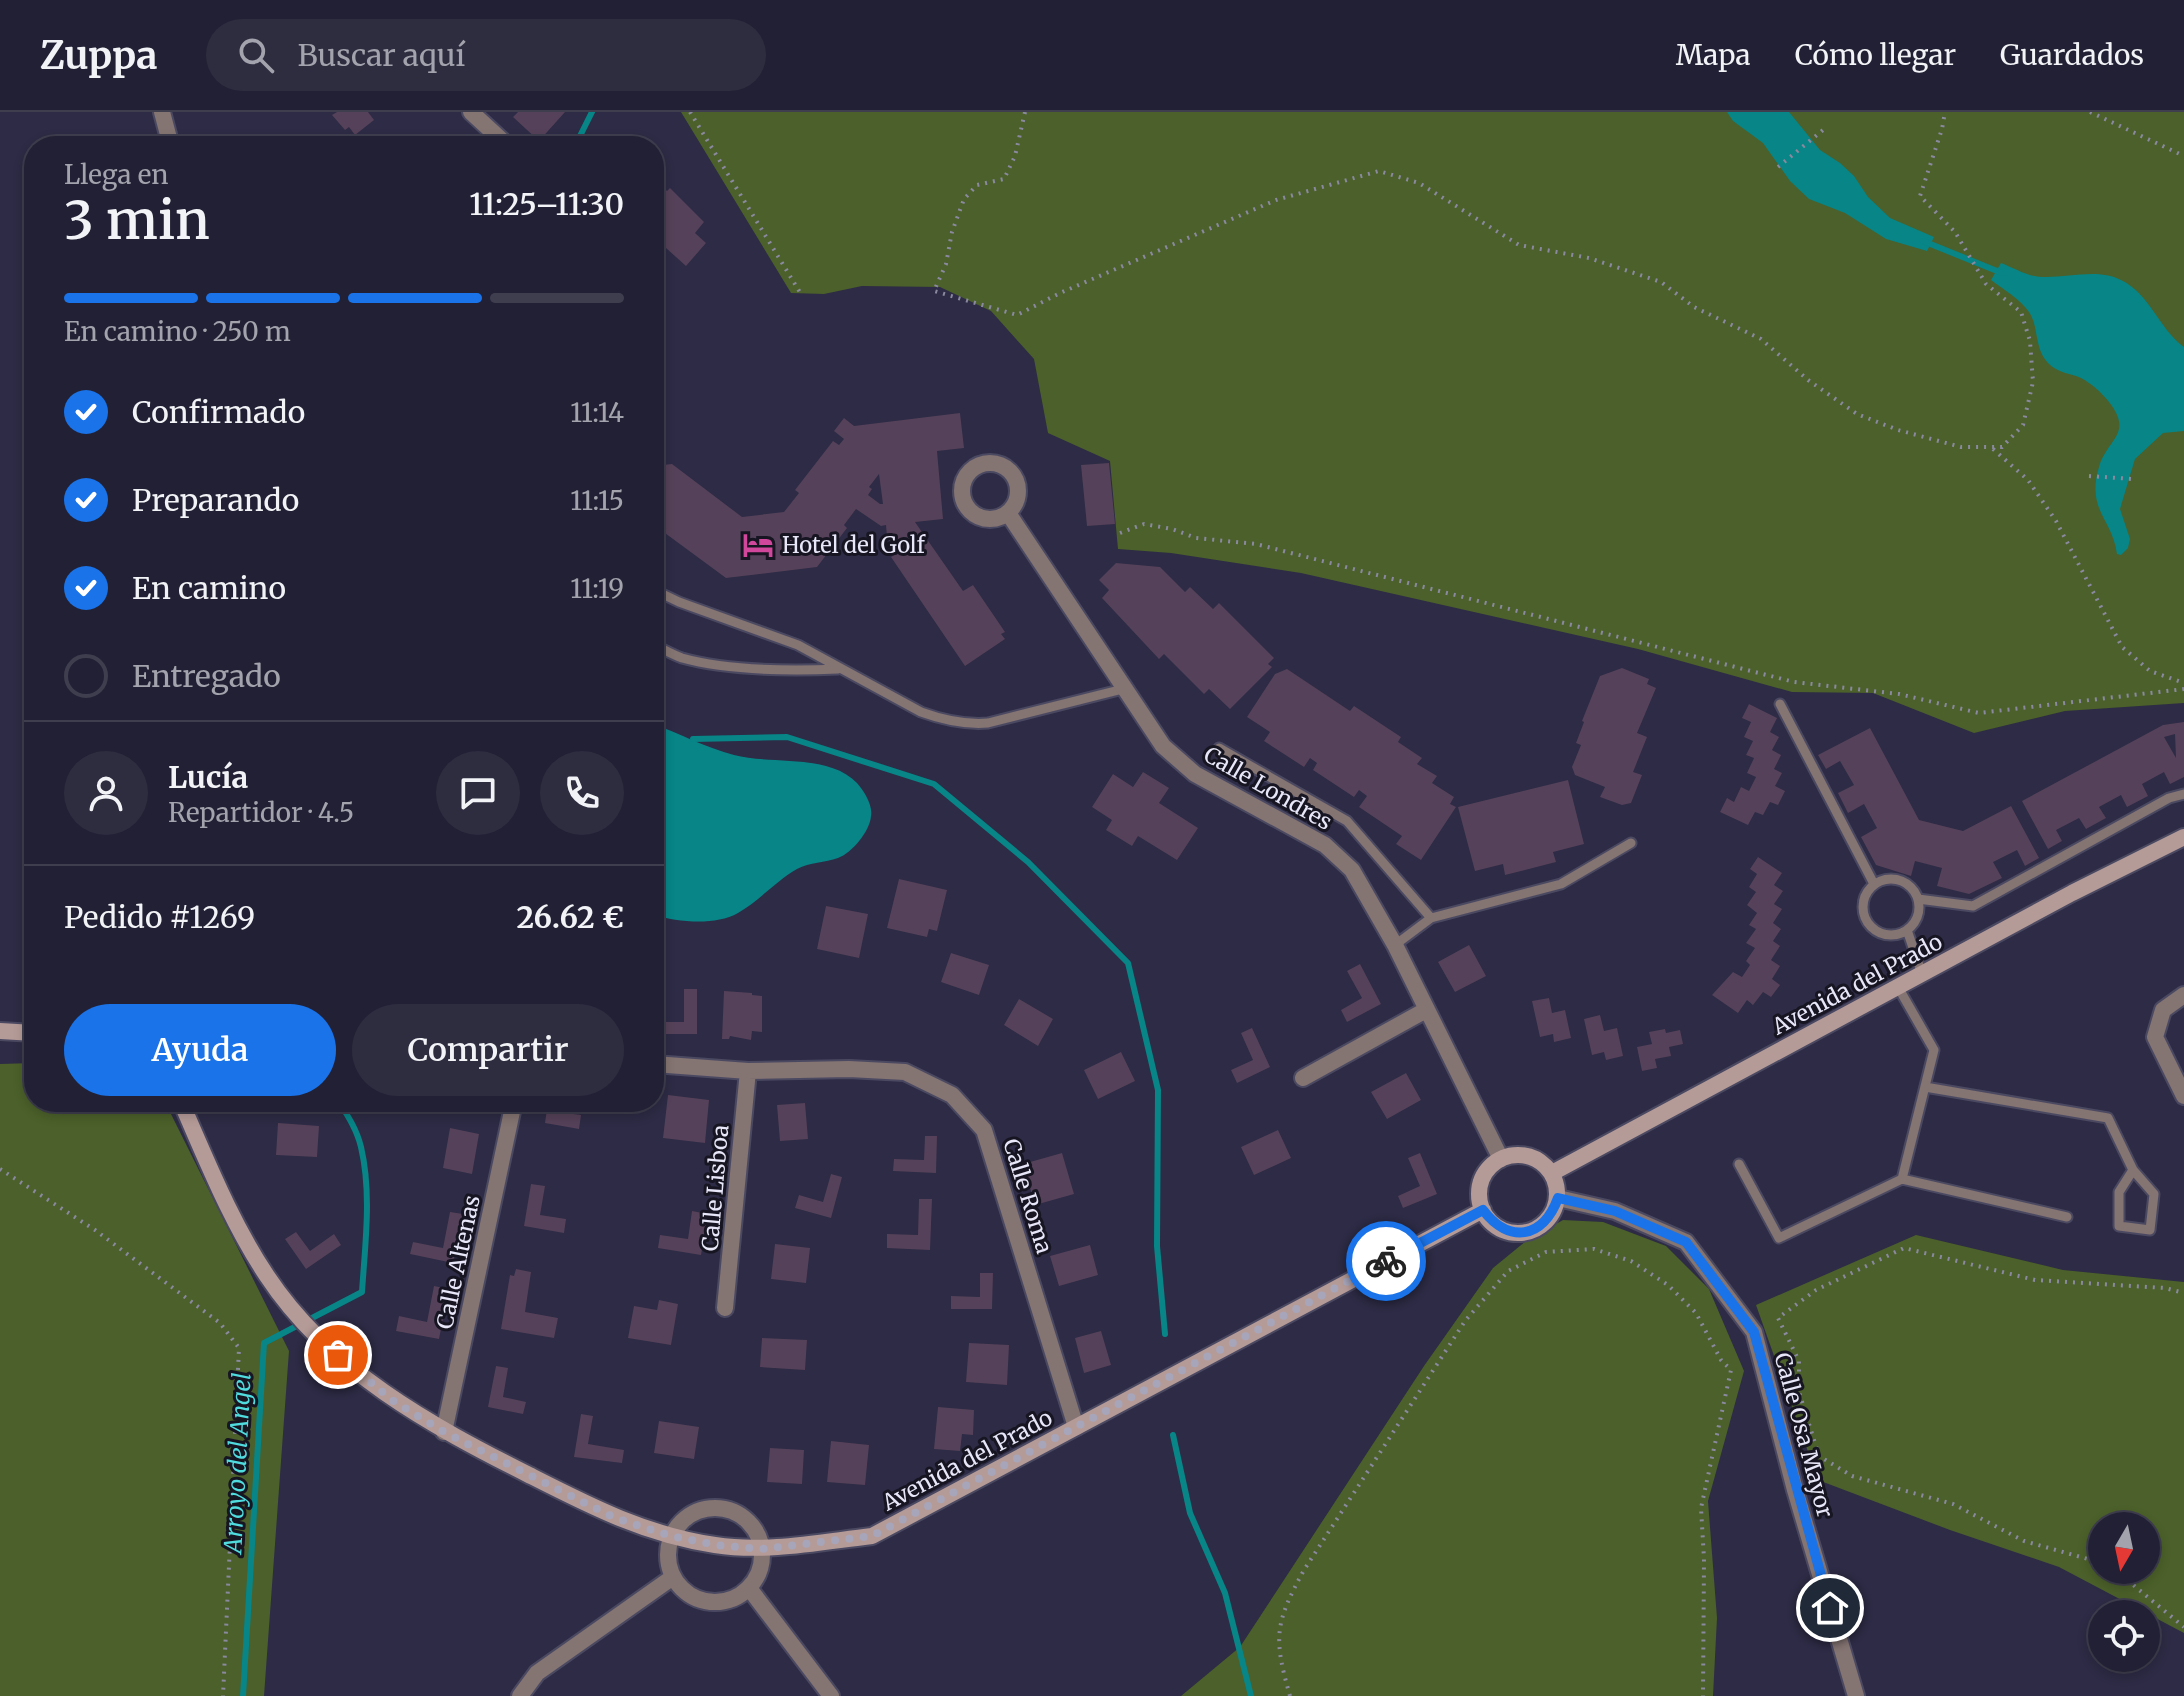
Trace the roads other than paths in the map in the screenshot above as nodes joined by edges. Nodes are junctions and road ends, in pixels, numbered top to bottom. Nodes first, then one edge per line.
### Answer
1 (162, 112) edge
2 (471, 112) edge
3 (168, 136) edge
4 (497, 136) edge
5 (1008, 513) dead end
6 (664, 594) edge
7 (664, 650) edge
8 (838, 669) junction
9 (1123, 689) junction
10 (1780, 704) dead end
11 (1219, 748) dead end
12 (2184, 794) edge
13 (2184, 837) edge
14 (1631, 843) dead end
15 (1874, 884) junction
16 (1918, 899) junction
17 (1431, 918) junction
18 (1907, 930) junction
19 (1395, 945) junction
20 (1922, 974) junction
21 (1898, 987) junction
22 (2184, 995) edge
23 (1426, 1010) junction
24 (0, 1031) edge
25 (24, 1032) edge
26 (664, 1065) edge
27 (748, 1071) junction
28 (1303, 1078) dead end
29 (1925, 1087) junction
30 (2184, 1096) edge
31 (185, 1112) edge
32 (512, 1112) edge
33 (1501, 1159) junction
34 (1739, 1164) dead end
35 (2133, 1170) junction
36 (1552, 1173) junction
37 (1902, 1179) junction
38 (1558, 1198) junction
39 (1483, 1210) junction
40 (2067, 1217) dead end
41 (725, 1308) dead end
42 (1076, 1427) junction
43 (444, 1432) junction
44 (671, 1536) junction
45 (762, 1549) junction
46 (673, 1577) junction
47 (749, 1588) junction
48 (520, 1696) edge
49 (831, 1696) edge
50 (1856, 1696) edge

1 - 3 street
2 - 4 street
5 - 9 street, Calle Londres
6 - 8 lane
7 - 8 lane
8 - 9 lane
9 - 19 street, Calle Londres
10 - 15 lane
11 - 17 lane
12 - 16 lane
13 - 20 street, Avenida del Prado
14 - 17 lane
15 - 16 lane
15 - 18 lane
16 - 18 lane
17 - 19 lane
18 - 20 lane
19 - 23 street, Calle Londres
20 - 21 street, Avenida del Prado
21 - 29 lane
21 - 36 street, Avenida del Prado
22 - 30 street
23 - 28 street
23 - 33 street, Calle Londres
24 - 25 street
26 - 27 street, Calle Roma
27 - 41 street, Calle Lisboa
27 - 42 street, Calle Roma
29 - 35 lane
29 - 37 lane
31 - 43 street, Avenida del Prado
32 - 43 street, Calle Altenas
33 - 36 street
33 - 39 street
34 - 37 lane
35 - 35 lane
36 - 38 street
37 - 40 lane
38 - 39 street
38 - 50 street, Calle Osa Mayor
39 - 42 street, Avenida del Prado
42 - 45 street, Avenida del Prado
43 - 44 street, Avenida del Prado
44 - 45 street, Avenida del Prado
44 - 45 street
44 - 46 street
45 - 47 street
46 - 47 street
46 - 48 street
47 - 49 street

